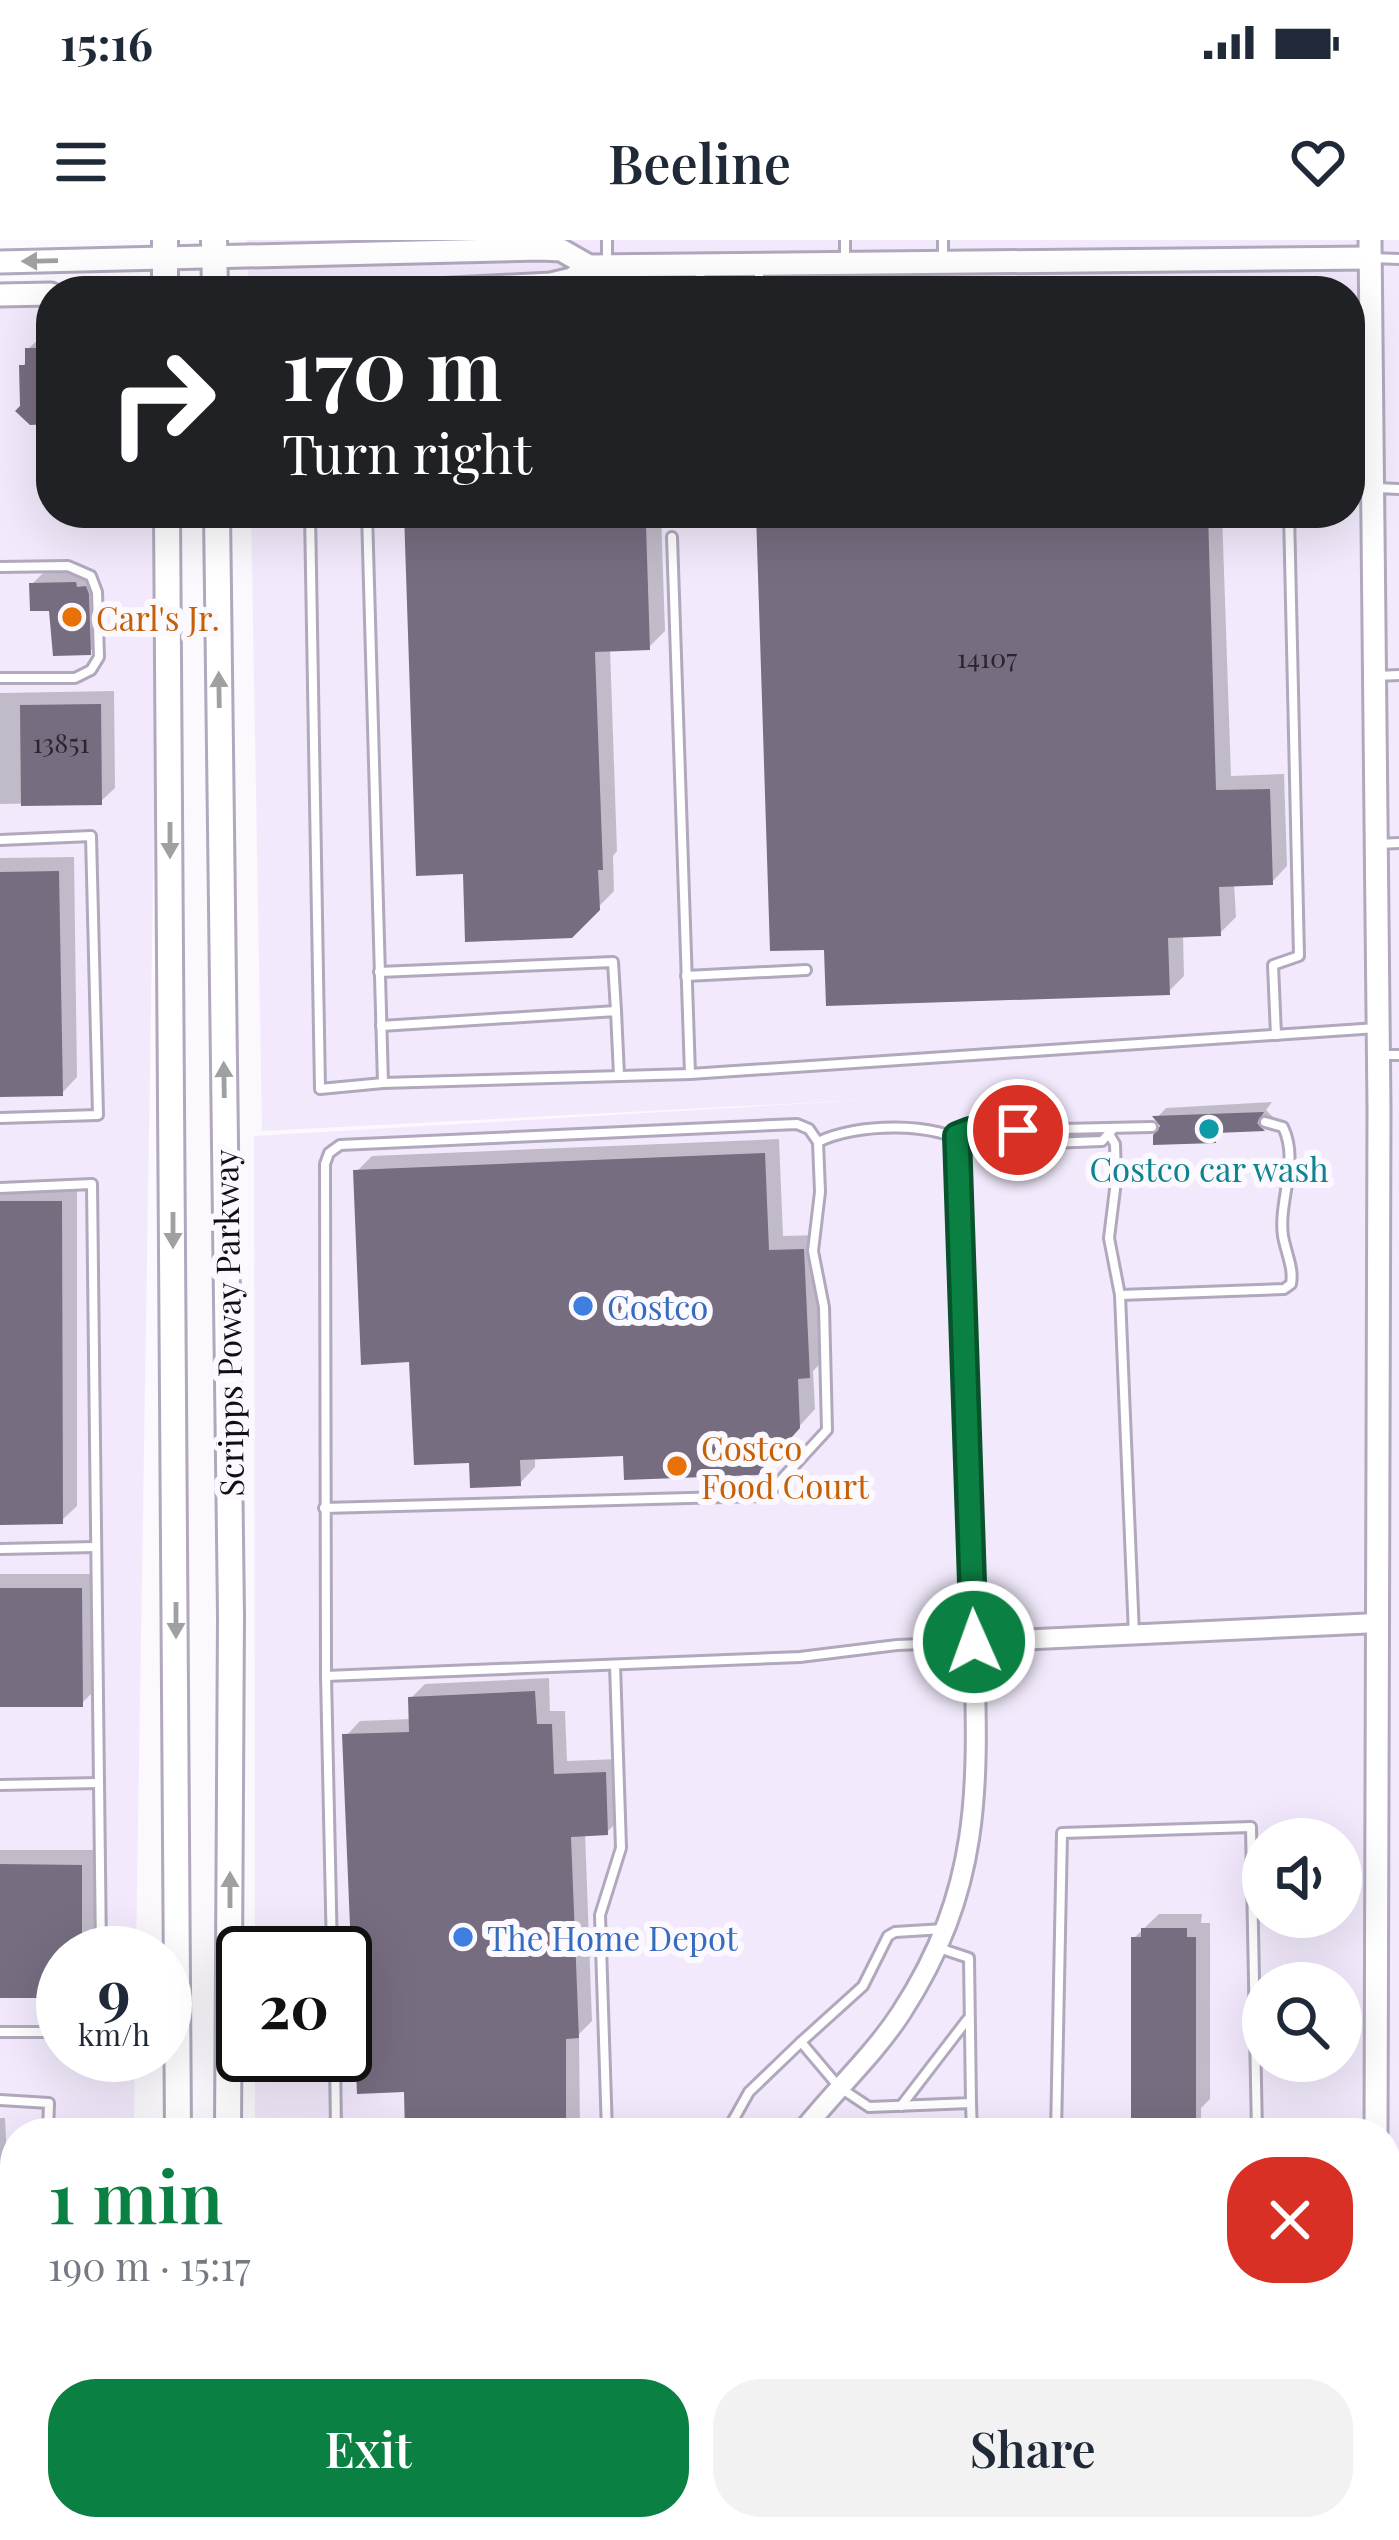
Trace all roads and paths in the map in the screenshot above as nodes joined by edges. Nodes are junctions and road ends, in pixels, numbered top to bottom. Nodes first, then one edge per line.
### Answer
1 (607, 240) edge
2 (845, 240) edge
3 (460, 247) edge
4 (1370, 249) edge
5 (165, 250) edge
6 (214, 250) edge
7 (943, 251) edge
8 (1399, 259) edge
9 (0, 262) edge
10 (845, 264) junction
11 (759, 265) junction
12 (598, 266) junction
13 (700, 266) junction
14 (578, 276) edge
15 (700, 276) edge
16 (759, 276) edge
17 (36, 294) edge
18 (0, 295) edge
19 (1373, 488) junction
20 (1399, 489) edge
21 (167, 528) edge
22 (217, 528) edge
23 (310, 528) edge
24 (367, 528) edge
25 (1289, 528) edge
26 (672, 537) dead end
27 (0, 567) edge
28 (1399, 675) edge
29 (1375, 676) junction
30 (0, 678) edge
31 (0, 840) edge
32 (1388, 844) edge
33 (806, 970) dead end
34 (380, 972) junction
35 (686, 976) junction
36 (616, 1011) junction
37 (381, 1026) junction
38 (1378, 1028) junction
39 (1276, 1035) junction
40 (1389, 1055) edge
41 (690, 1073) junction
42 (619, 1076) junction
43 (382, 1083) junction
44 (0, 1118) edge
45 (1265, 1122) dead end
46 (1152, 1127) dead end
47 (1112, 1131) junction
48 (957, 1136) junction
49 (818, 1142) junction
50 (0, 1188) edge
51 (1120, 1294) junction
52 (324, 1508) junction
53 (96, 1547) junction
54 (0, 1549) edge
55 (1378, 1623) junction
56 (1134, 1636) junction
57 (974, 1642) junction
58 (615, 1665) junction
59 (326, 1676) junction
60 (99, 1783) junction
61 (0, 1785) edge
62 (101, 1926) edge
63 (331, 1926) edge
64 (941, 1938) junction
65 (968, 2018) junction
66 (0, 2032) edge
67 (36, 2032) edge
68 (801, 2042) junction
69 (335, 2082) edge
70 (839, 2087) junction
71 (0, 2100) edge
72 (970, 2103) junction
73 (901, 2106) junction
74 (49, 2118) edge
75 (178, 2118) edge
76 (228, 2118) edge
77 (336, 2118) edge
78 (607, 2118) edge
79 (734, 2118) edge
80 (813, 2118) edge
81 (971, 2118) edge
82 (1055, 2118) edge
83 (1257, 2118) edge
84 (1376, 2118) edge

1 - 12 lane
2 - 10 lane
3 - 6 main road
3 - 12 main road
4 - 7 main road
4 - 8 lane
4 - 19 main road
5 - 6 main road
5 -> 9 main road
7 - 10 main road
10 - 11 main road
11 - 13 main road
11 - 16 lane
12 - 13 main road
12 - 14 main road
13 - 15 lane
17 - 18 main road
19 - 20 lane
19 - 29 main road
21 -> 75 main road, Scripps Poway Parkway
76 -> 22 main road, Scripps Poway Parkway
23 - 43 lane
24 - 34 lane
25 - 39 lane
26 - 35 lane
27 - 30 lane
28 - 29 lane
29 - 32 main road
31 - 44 lane
32 - 38 main road
33 - 35 lane
34 - 36 lane
34 - 37 lane
35 - 41 lane
36 - 37 lane
36 - 42 lane
37 - 43 lane
38 - 39 lane
38 - 40 main road
39 - 41 lane
40 - 55 main road
41 - 42 lane
42 - 43 lane
45 - 51 lane
46 - 47 lane
47 - 48 lane
47 - 51 lane
48 - 49 lane
48 - 57 lane
49 - 52 lane
49 - 52 lane
50 - 53 lane
51 - 56 lane
52 - 59 lane
53 - 54 lane
53 - 60 lane
55 - 56 street
55 - 84 main road
56 - 57 street
57 - 58 lane
57 - 64 street
58 - 59 lane
58 - 78 lane
59 - 63 lane
60 - 61 lane
60 - 62 lane
64 - 65 lane
64 - 68 lane
64 - 70 street
65 - 72 lane
65 - 73 lane
66 - 67 lane
68 - 70 lane
68 - 79 lane
69 - 77 lane
70 - 73 lane
70 - 80 street
71 - 74 lane
72 - 73 lane
72 - 81 lane
82 - 83 lane

